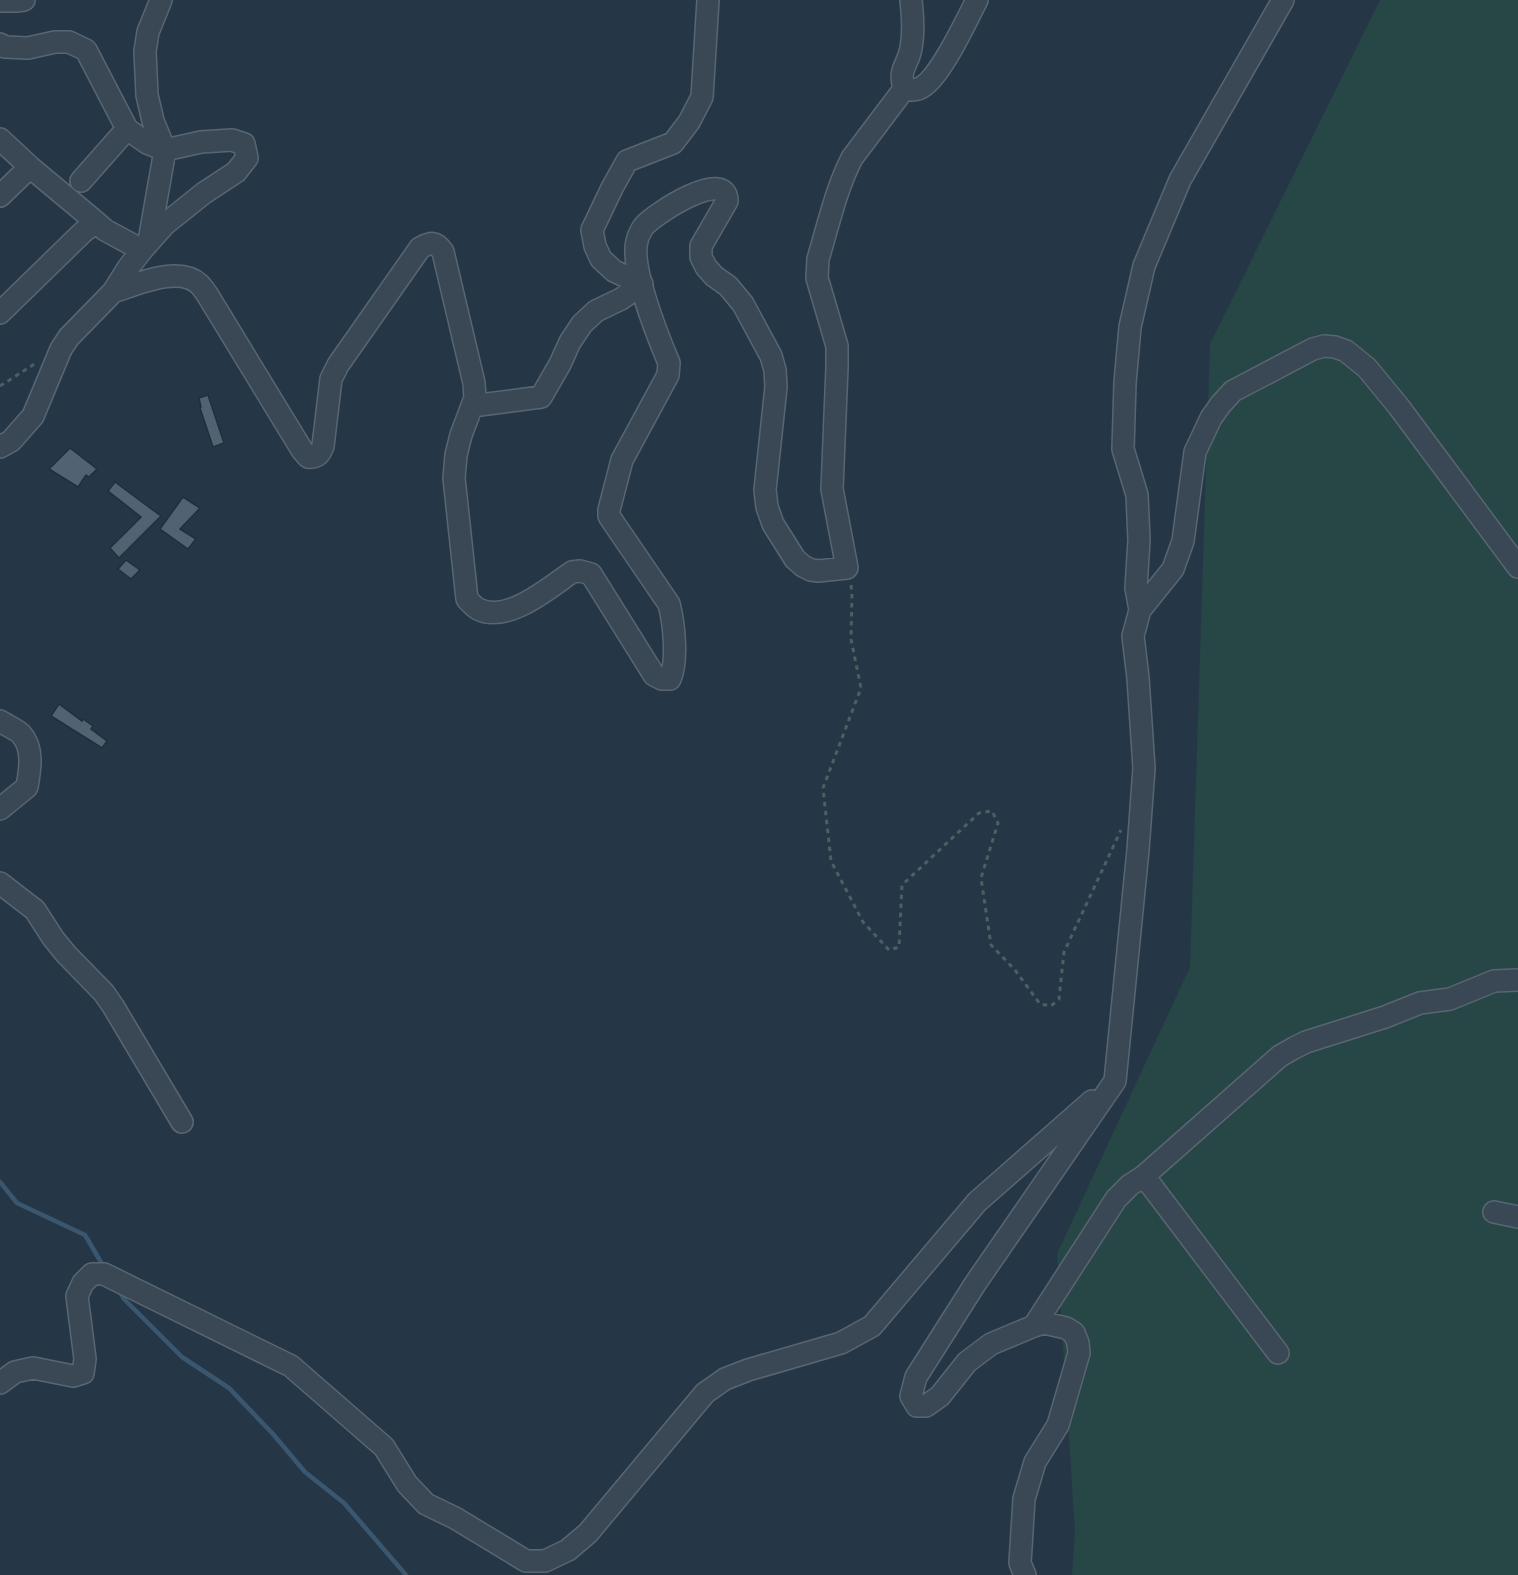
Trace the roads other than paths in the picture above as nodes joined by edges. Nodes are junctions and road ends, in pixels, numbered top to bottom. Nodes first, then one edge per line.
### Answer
1 (24, 0) edge
2 (161, 0) edge
3 (708, 0) edge
4 (911, 0) edge
5 (977, 0) edge
6 (1283, 0) edge
7 (0, 1) edge
8 (0, 44) edge
9 (904, 89) junction
10 (127, 129) junction
11 (0, 139) edge
12 (165, 150) junction
13 (30, 167) junction
14 (81, 181) dead end
15 (0, 196) edge
16 (96, 222) junction
17 (145, 246) junction
18 (642, 284) junction
19 (113, 292) junction
20 (0, 313) edge
21 (472, 406) junction
22 (0, 447) edge
23 (1518, 567) edge
24 (1140, 610) junction
25 (0, 721) edge
26 (0, 809) edge
27 (0, 883) edge
28 (1518, 980) edge
29 (1115, 1081) junction
30 (182, 1122) dead end
31 (1144, 1176) junction
32 (1494, 1212) dead end
33 (1518, 1217) edge
34 (1034, 1326) junction
35 (1278, 1353) dead end
36 (0, 1383) edge
37 (1025, 1575) edge

1 - 7 street
2 - 12 street
3 - 18 street
4 - 9 street
5 - 9 street
6 - 24 street
8 - 10 street
9 - 18 street
10 - 12 street
10 - 14 street
11 - 13 street
12 - 17 street
12 - 17 street
13 - 15 street
13 - 16 street
16 - 17 street
16 - 20 street
17 - 19 street
18 - 21 street
18 - 21 street
19 - 21 street
19 - 22 street
23 - 24 street
24 - 29 street
25 - 26 street
27 - 30 street
28 - 31 street
29 - 34 street
29 - 36 street
31 - 34 street
31 - 35 street
32 - 33 street
34 - 37 street

